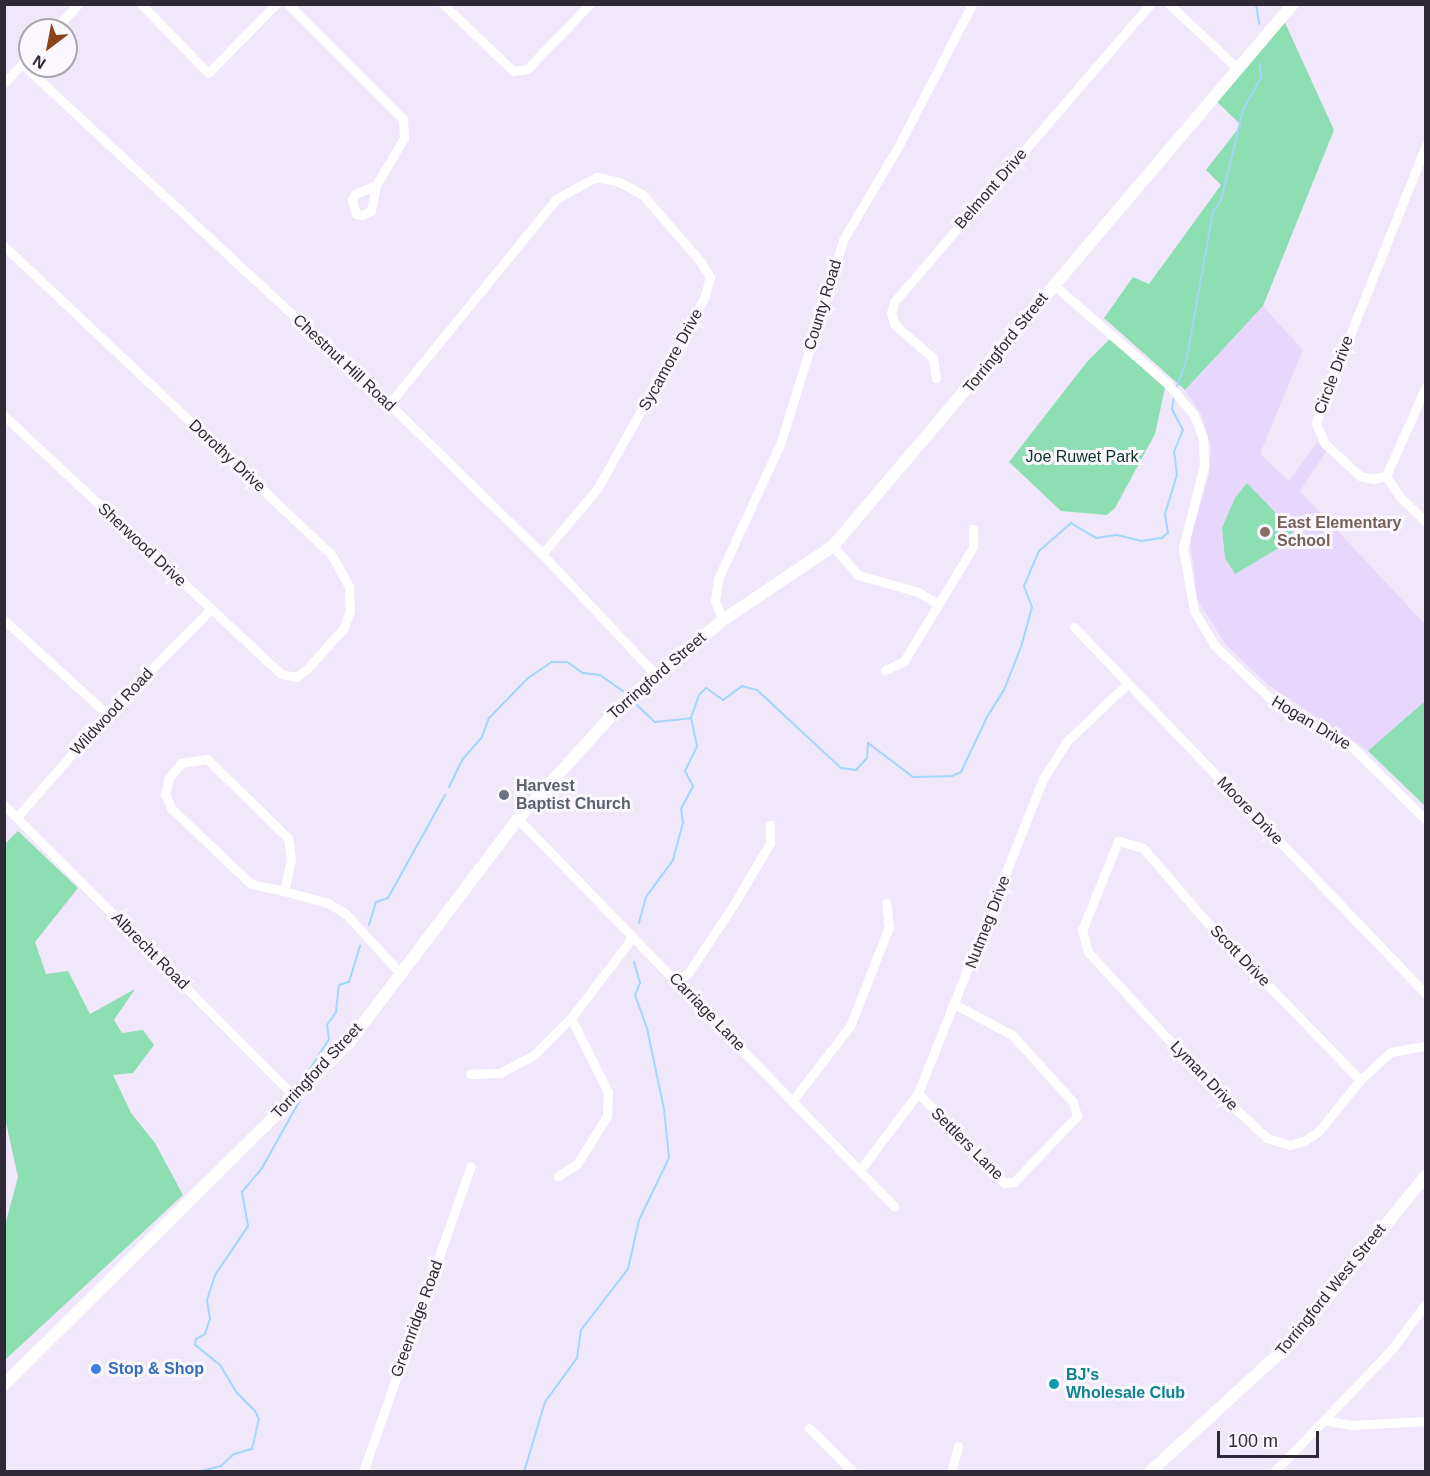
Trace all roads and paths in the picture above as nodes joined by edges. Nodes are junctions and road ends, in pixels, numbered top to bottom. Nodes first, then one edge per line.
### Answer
1 (78, 4) edge
2 (141, 4) edge
3 (276, 4) edge
4 (288, 4) edge
5 (443, 4) edge
6 (590, 4) edge
7 (972, 4) edge
8 (1150, 4) edge
9 (1169, 4) edge
10 (1293, 4) edge
11 (65, 18) edge
12 (18, 68) edge
13 (1238, 68) junction
14 (37, 78) edge
15 (4, 83) edge
16 (1425, 145) edge
17 (376, 185) dead end
18 (4, 246) edge
19 (1054, 285) junction
20 (936, 378) dead end
21 (1425, 387) edge
22 (389, 404) junction
23 (4, 416) edge
24 (1386, 476) junction
25 (1425, 522) edge
26 (973, 529) dead end
27 (833, 546) junction
28 (542, 554) junction
29 (938, 604) junction
30 (210, 610) junction
31 (4, 620) edge
32 (723, 620) junction
33 (1074, 627) dead end
34 (885, 670) dead end
35 (281, 674) joint
36 (655, 674) junction
37 (1127, 684) junction
38 (107, 714) junction
39 (4, 806) edge
40 (17, 817) junction
41 (518, 819) junction
42 (1425, 820) edge
43 (770, 825) dead end
44 (1118, 841) joint
45 (284, 891) junction
46 (886, 903) dead end
47 (632, 938) junction
48 (400, 973) junction
49 (678, 981) junction
50 (1425, 994) edge
51 (956, 1005) junction
52 (571, 1018) junction
53 (1425, 1046) edge
54 (470, 1074) dead end
55 (1360, 1080) junction
56 (301, 1091) junction
57 (918, 1094) junction
58 (793, 1100) junction
59 (471, 1166) dead end
60 (860, 1170) junction
61 (1425, 1175) edge
62 (558, 1176) dead end
63 (894, 1206) dead end
64 (1425, 1304) edge
65 (4, 1385) edge
66 (1325, 1420) junction
67 (1425, 1421) edge
68 (809, 1428) dead end
69 (958, 1446) dead end
70 (363, 1472) edge
71 (853, 1472) edge
72 (951, 1472) edge
73 (1150, 1472) edge
74 (1274, 1472) edge

1 - 11 street
2 - 3 street
4 - 17 street
5 - 6 street
7 - 32 street, County Road
8 - 20 street, Belmont Drive
9 - 13 street
10 - 13 main road, Torringford Street
12 - 15 street
13 - 19 main road, Torringford Street
14 - 22 street, Chestnut Hill Road
16 - 24 street, Circle Drive
18 - 35 street, Dorothy Drive
19 - 27 main road, Torringford Street
19 - 42 street, Hogan Drive
21 - 24 street
22 - 28 street, Chestnut Hill Road
22 - 28 street, Sycamore Drive
23 - 30 street, Sherwood Drive
24 - 25 street
26 - 29 street
27 - 29 street
27 - 32 main road, Torringford Street
28 - 36 street, Chestnut Hill Road
29 - 34 street
30 - 35 street, Sherwood Drive
30 - 38 street, Wildwood Road
31 - 38 street
32 - 36 main road, Torringford Street
33 - 37 street, Moore Drive
36 - 41 main road, Torringford Street
37 - 50 street, Moore Drive
37 - 51 street, Nutmeg Drive
38 - 40 street, Wildwood Road
39 - 40 street, Albrecht Road
40 - 56 street, Albrecht Road
41 - 47 street, Carriage Lane
41 - 48 main road, Torringford Street
43 - 49 street
44 - 55 street, Scott Drive
44 - 55 street, Lyman Drive
45 - 45 street
45 - 48 street
46 - 58 street
47 - 49 street, Carriage Lane
47 - 52 street
48 - 56 main road, Torringford Street
49 - 58 street, Carriage Lane
51 - 57 street, Nutmeg Drive
51 - 57 street, Settlers Lane
52 - 54 street
52 - 62 street
53 - 55 street, Lyman Drive
56 - 65 main road, Torringford Street
57 - 60 street, Nutmeg Drive
58 - 60 street, Carriage Lane
59 - 70 street, Greenridge Road
60 - 63 street, Carriage Lane
61 - 73 main road, Torringford West Street
64 - 66 street
66 - 67 street
66 - 74 street
68 - 71 street
69 - 72 street

